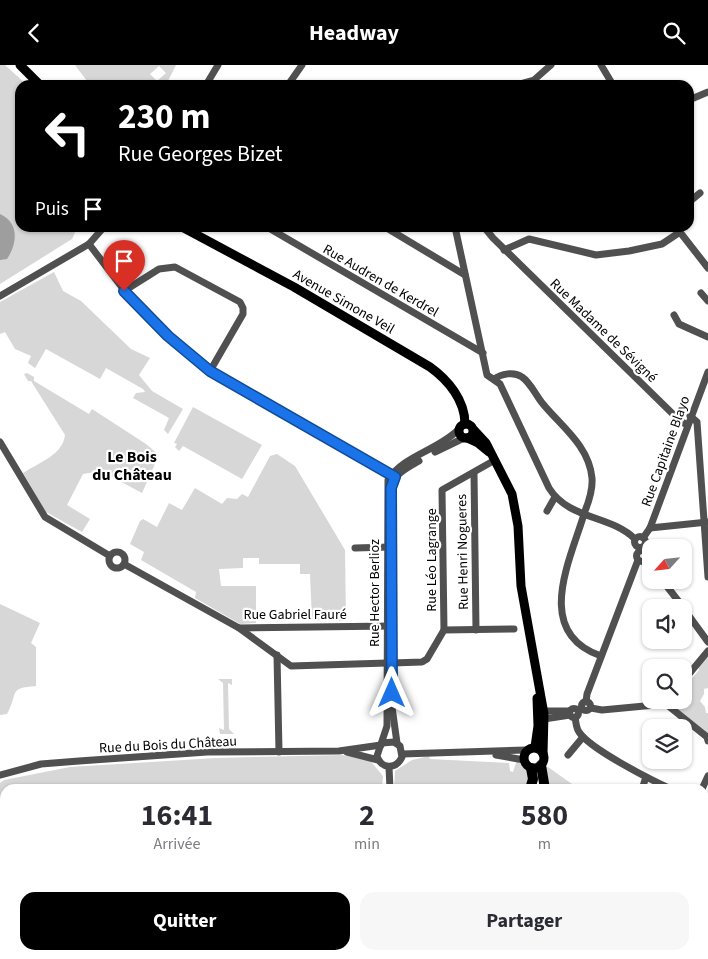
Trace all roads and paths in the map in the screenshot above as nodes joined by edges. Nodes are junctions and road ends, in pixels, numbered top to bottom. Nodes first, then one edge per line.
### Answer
1 (20, 65) edge
2 (28, 65) edge
3 (218, 65) edge
4 (302, 65) edge
5 (552, 65) edge
6 (603, 66) edge
7 (33, 77) junction
8 (36, 80) edge
9 (209, 80) edge
10 (292, 80) edge
11 (534, 80) edge
12 (610, 80) edge
13 (708, 92) edge
14 (694, 99) edge
15 (700, 193) dead end
16 (694, 198) edge
17 (99, 232) edge
18 (191, 232) edge
19 (276, 232) edge
20 (394, 232) edge
21 (456, 232) edge
22 (488, 232) edge
23 (676, 232) edge
24 (680, 232) edge
25 (88, 244) junction
26 (504, 250) junction
27 (708, 268) edge
28 (466, 275) junction
29 (124, 291) junction
30 (701, 293) dead end
31 (0, 296) edge
32 (708, 301) edge
33 (674, 315) dead end
34 (708, 337) edge
35 (483, 353) junction
36 (210, 371) junction
37 (708, 372) edge
38 (494, 379) junction
39 (690, 416) junction
40 (687, 425) junction
41 (462, 426) junction
42 (474, 430) junction
43 (465, 438) junction
44 (0, 442) edge
45 (493, 457) junction
46 (474, 473) junction
47 (393, 475) junction
48 (555, 497) junction
49 (547, 511) dead end
50 (584, 516) junction
51 (707, 523) edge
52 (650, 528) junction
53 (646, 539) edge
54 (389, 547) junction
55 (355, 548) dead end
56 (642, 551) edge
57 (110, 556) junction
58 (124, 564) junction
59 (708, 577) edge
60 (692, 620) edge
61 (389, 626) junction
62 (239, 628) junction
63 (514, 629) dead end
64 (444, 630) junction
65 (476, 630) junction
66 (708, 642) edge
67 (708, 651) edge
68 (277, 655) junction
69 (601, 656) junction
70 (389, 663) junction
71 (692, 670) edge
72 (538, 680) junction
73 (642, 705) edge
74 (676, 709) edge
75 (579, 710) junction
76 (544, 715) junction
77 (583, 737) junction
78 (708, 741) edge
79 (397, 743) junction
80 (381, 744) junction
81 (530, 749) junction
82 (339, 751) junction
83 (279, 752) junction
84 (468, 752) junction
85 (402, 754) junction
86 (544, 754) junction
87 (568, 755) dead end
88 (378, 760) junction
89 (532, 765) junction
90 (389, 767) junction
91 (0, 775) edge
92 (646, 777) junction
93 (390, 784) edge
94 (532, 784) edge
95 (542, 784) edge
96 (644, 784) edge
97 (661, 784) edge

1 - 7 main road
2 - 7 main road
3 - 9 street
4 - 10 street
5 - 11 street
6 - 12 street
7 - 8 main road
13 - 14 street
15 - 16 street
17 - 25 street
18 - 41 main road, Avenue Simone Veil
19 - 35 street, Rue Audren de Kerdrel
20 - 28 street
21 - 28 street
22 - 26 street, Rue Madame de Sévigné
23 - 26 street
24 - 27 street
25 - 29 street
25 - 31 street
26 - 40 street, Rue Madame de Sévigné
28 - 35 street
29 - 36 street
29 - 36 street
30 - 32 street
33 - 34 street
35 - 38 street
36 - 47 street
37 - 39 street, Rue Capitaine Blayo
38 - 48 street
38 - 50 street
39 - 40 street, Rue Capitaine Blayo
39 - 51 street
40 - 52 street, Rue Capitaine Blayo
41 - 42 main road
41 - 43 main road
41 - 47 street
42 - 43 main road
42 - 45 main road
43 - 45 main road
43 - 47 street
44 - 57 street
45 - 46 street, Rue Léo Lagrange
45 - 72 main road
46 - 64 street, Rue Léo Lagrange
46 - 65 street, Rue Henri Nogueres
47 - 54 street, Rue Hector Berlioz
48 - 49 street
48 - 50 street
50 - 56 street
50 - 69 street
51 - 52 street
51 - 59 street
52 - 53 street, Rue Capitaine Blayo
54 - 55 street
54 - 61 street, Rue Hector Berlioz
56 - 69 street, Rue Capitaine Blayo
57 - 58 street
57 - 58 street
58 - 62 street, Rue Gabriel Fauré
60 - 66 street
61 - 62 street, Rue Gabriel Fauré
61 - 70 street, Rue Hector Berlioz
62 - 68 street
63 - 65 street
64 - 65 street
64 - 70 street
67 - 71 street
68 - 70 street
68 - 83 street
69 - 75 street, Rue Capitaine Blayo
70 - 79 street, Rue Hector Berlioz
70 - 80 street, Rue Hector Berlioz
72 - 76 main road
72 - 81 main road
73 - 75 street
74 - 78 street
75 - 76 street
75 - 77 street
76 - 86 main road
77 - 87 street
77 - 92 street
79 - 80 street
79 - 85 street
80 - 82 street, Rue du Bois du Château
80 - 88 street
81 - 84 street
81 - 86 main road
81 - 89 main road
82 - 83 street, Rue du Bois du Château
82 - 88 street, Rue du Bois du Château
83 - 91 street, Rue du Bois du Château
84 - 85 street
84 - 89 street
85 - 90 street
86 - 89 main road
88 - 90 street
89 - 94 highway
89 - 95 highway
90 - 93 street
92 - 96 street
92 - 97 street

